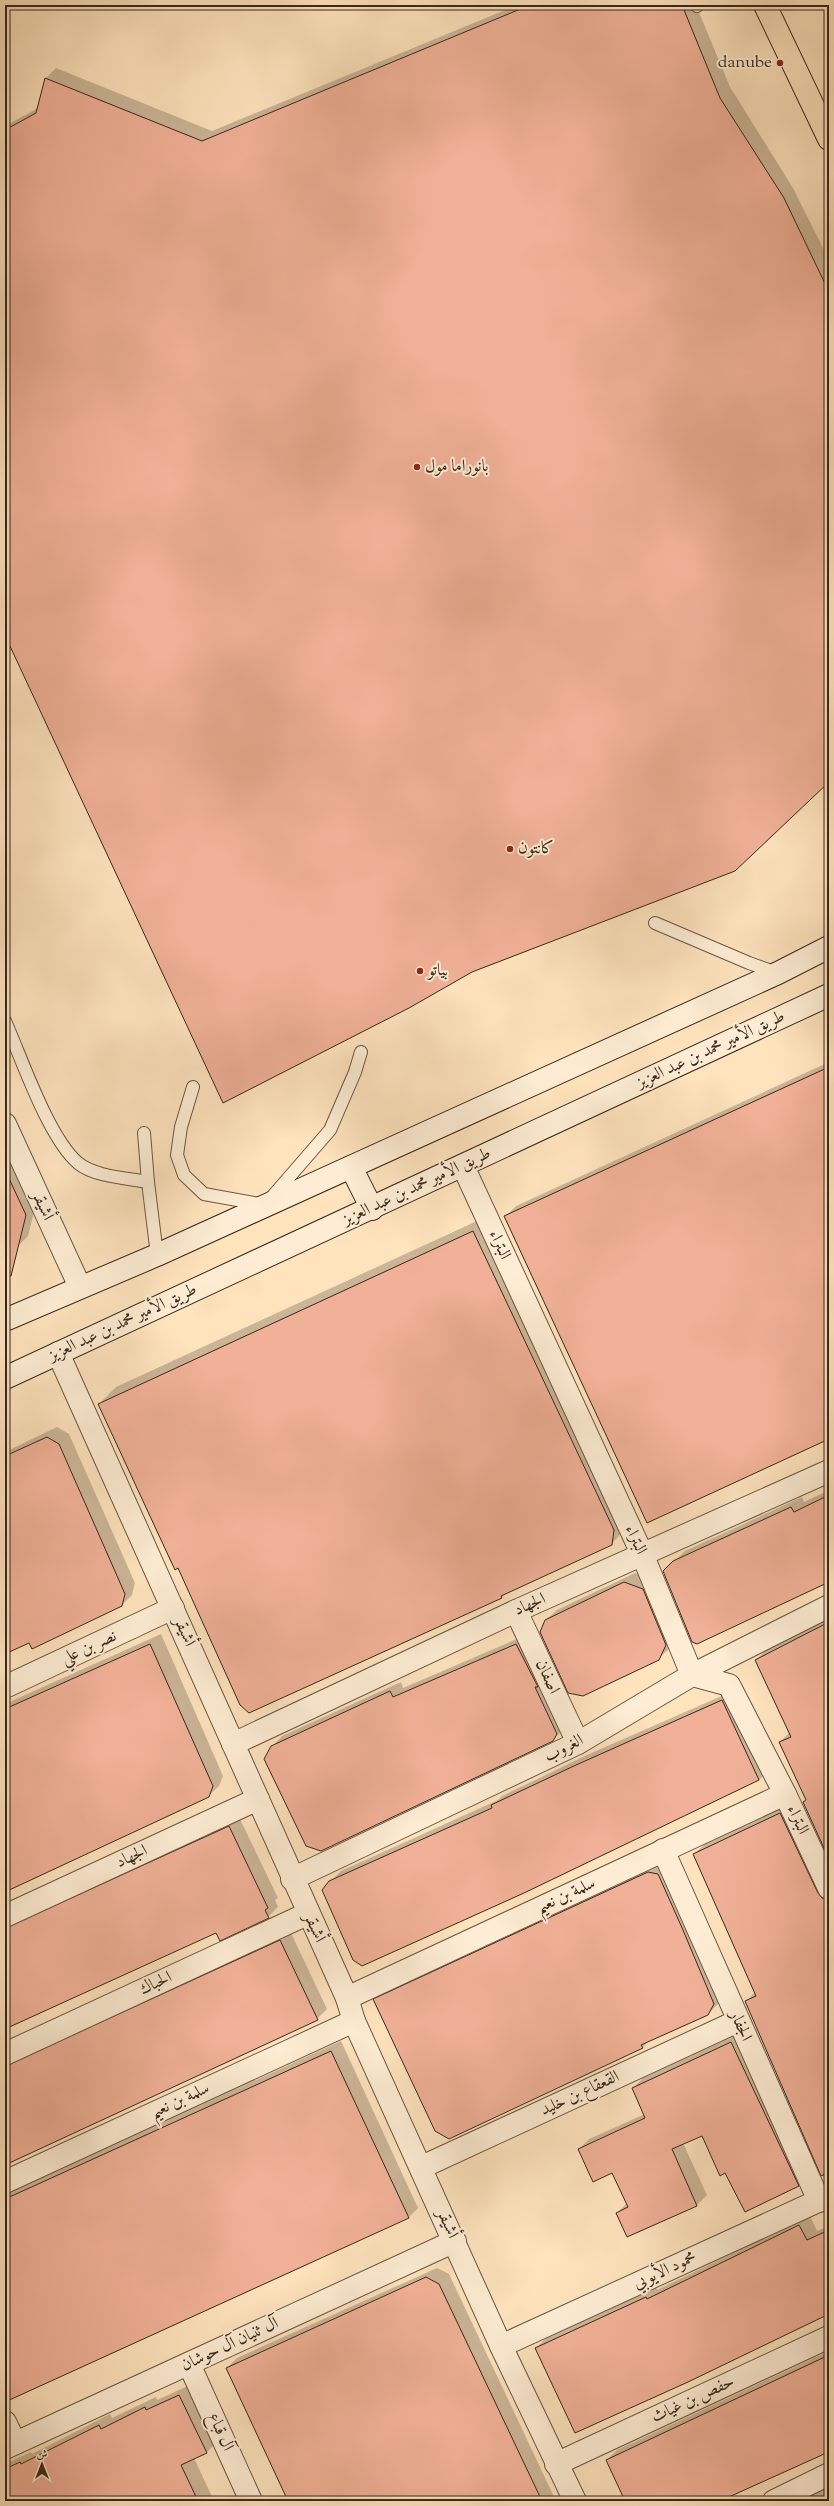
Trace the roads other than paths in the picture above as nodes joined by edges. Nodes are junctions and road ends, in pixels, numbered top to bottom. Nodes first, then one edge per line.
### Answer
1 (764, 5) edge
2 (829, 139) edge
3 (655, 923) dead end
4 (829, 947) edge
5 (778, 973) junction
6 (829, 995) edge
7 (5, 1021) edge
8 (361, 1052) dead end
9 (193, 1087) dead end
10 (5, 1124) edge
11 (144, 1133) dead end
12 (463, 1166) junction
13 (351, 1167) junction
14 (148, 1182) junction
15 (265, 1206) junction
16 (372, 1208) junction
17 (157, 1255) junction
18 (80, 1287) junction
19 (5, 1320) edge
20 (58, 1353) junction
21 (5, 1378) edge
22 (829, 1471) edge
23 (643, 1556) junction
24 (829, 1606) edge
25 (173, 1608) junction
26 (516, 1611) junction
27 (692, 1675) junction
28 (5, 1687) edge
29 (578, 1743) junction
30 (233, 1744) junction
31 (785, 1794) junction
32 (258, 1799) junction
33 (663, 1850) junction
34 (292, 1879) junction
35 (829, 1888) edge
36 (307, 1914) junction
37 (5, 1916) edge
38 (347, 1998) junction
39 (354, 2021) junction
40 (738, 2021) junction
41 (5, 2054) edge
42 (422, 2167) junction
43 (5, 2182) edge
44 (824, 2198) edge
45 (455, 2241) junction
46 (829, 2337) edge
47 (501, 2346) junction
48 (189, 2364) junction
49 (5, 2422) edge
50 (10, 2445) edge
51 (556, 2464) junction
52 (829, 2474) edge
53 (251, 2501) edge
54 (575, 2501) edge
55 (774, 2501) edge

1 - 2 main road
3 - 5 lane
4 - 5 street
5 - 13 street
6 - 12 street, طريق الأمير محمد بن عبد العزيز
7 - 14 lane
8 - 15 lane
9 - 15 lane
10 - 18 street, أشيقر
11 - 14 lane
12 - 16 street, طريق الأمير محمد بن عبد العزيز
12 - 23 street, البتراء
13 - 15 street
13 - 16 street
14 - 17 lane
15 - 17 street
16 - 20 street, طريق الأمير محمد بن عبد العزيز
17 - 18 street
18 - 19 street
20 - 21 street, طريق الأمير محمد بن عبد العزيز
20 - 25 street, أشيقر
22 - 23 street, الجهاد
23 - 26 street, الجهاد
23 - 27 street, البتراء
24 - 27 street, الغروب
25 - 28 street, نصر بن علي
25 - 30 street, أشيقر
26 - 29 street, اصفان
26 - 30 street, الجهاد
27 - 29 street, الغروب
27 - 31 street, البتراء
29 - 34 street, الغروب
30 - 32 street, أشيقر
31 - 33 street, سلمة بن نعيم
31 - 35 street, البتراء
32 - 34 street, أشيقر
32 - 37 street, الجهاد
33 - 38 street, سلمة بن نعيم
33 - 40 street, الجفار
34 - 36 street, أشيقر
36 - 38 street, أشيقر
36 - 41 street, الحباك
38 - 39 street, أشيقر
39 - 42 street, أشيقر
39 - 43 street, سلمة بن نعيم
40 - 42 street, القعقاع بن خليد
40 - 44 street, الجفار
42 - 45 street, أشيقر
44 - 47 street, محمود الأيوبي
45 - 47 street, أشيقر
45 - 48 street, آل ثنيان آل حوشان
46 - 51 street, حفص بن غياث
47 - 51 street, أشيقر
48 - 50 street, آل ثنيان آل حوشان
48 - 53 street, آل قباع
49 - 50 street
51 - 54 street, أشيقر
52 - 55 street

